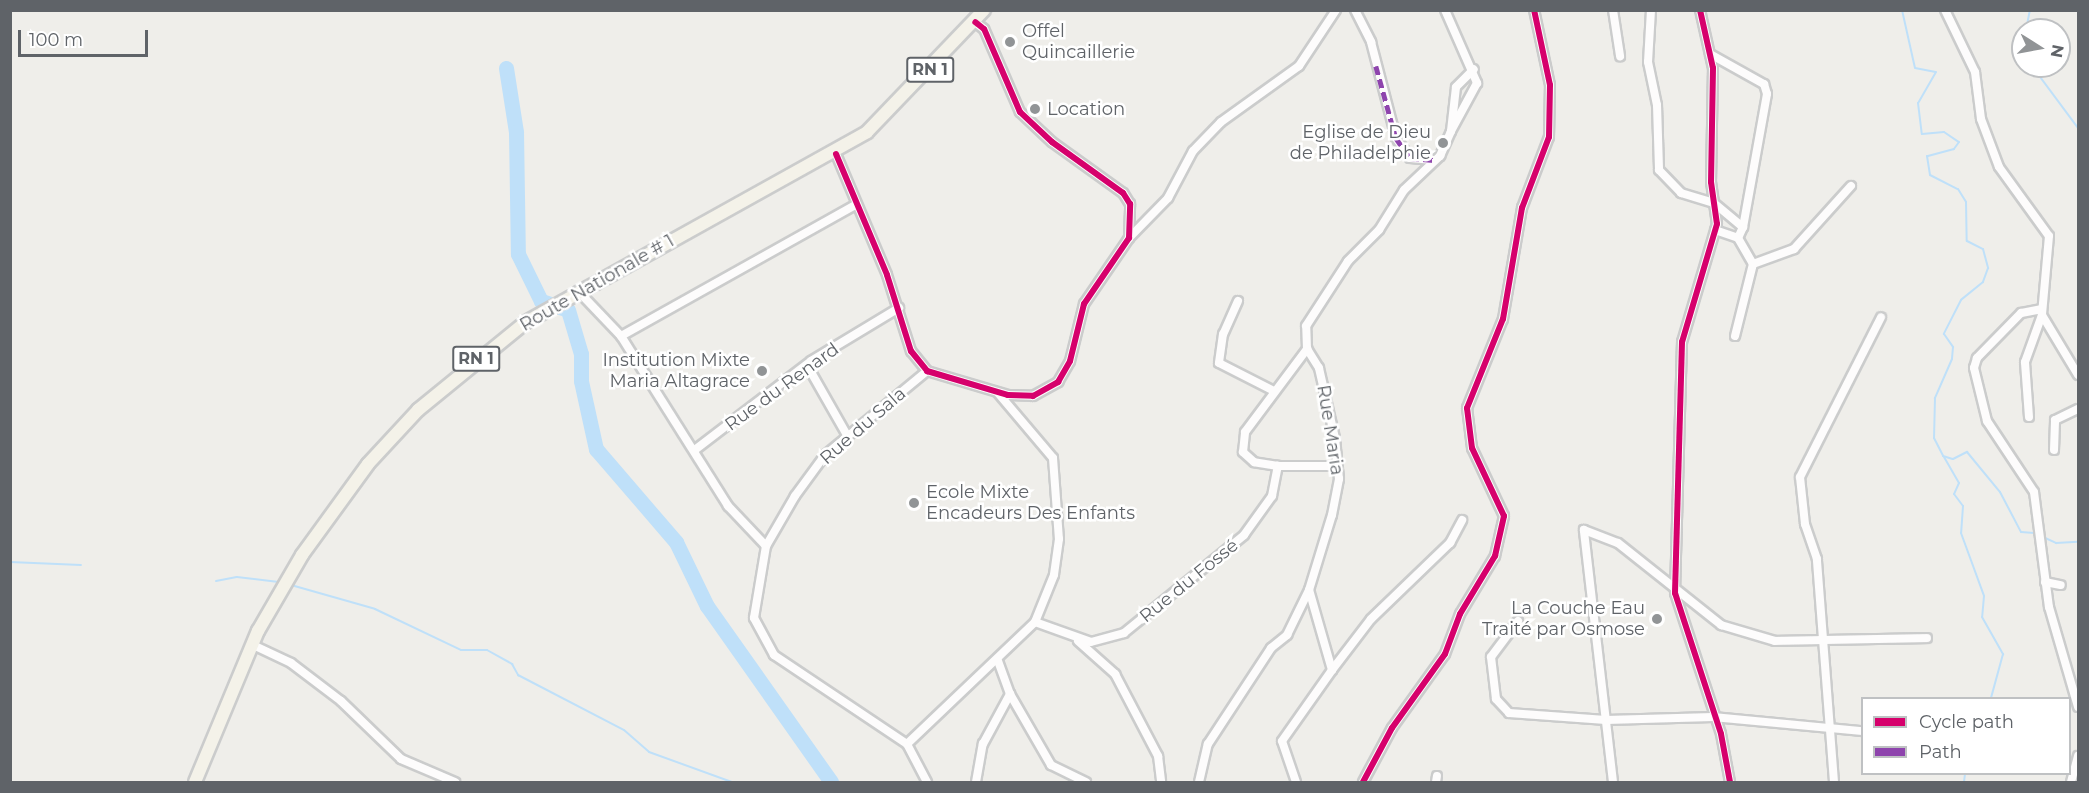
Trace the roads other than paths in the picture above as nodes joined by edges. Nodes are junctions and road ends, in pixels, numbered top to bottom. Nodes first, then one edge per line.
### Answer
1 (984, 10) edge
2 (1336, 10) edge
3 (1355, 10) edge
4 (1445, 10) edge
5 (1534, 10) edge
6 (1613, 10) edge
7 (1651, 10) edge
8 (1700, 10) edge
9 (1945, 10) edge
10 (975, 22) junction
11 (1710, 54) junction
12 (1620, 56) dead end
13 (1474, 69) junction
14 (1451, 131) junction
15 (836, 154) junction
16 (1434, 160) junction
17 (1851, 186) dead end
18 (1714, 203) junction
19 (857, 204) junction
20 (1743, 227) junction
21 (1715, 230) junction
22 (1129, 238) junction
23 (1738, 238) junction
24 (1753, 264) junction
25 (578, 291) junction
26 (1238, 301) dead end
27 (899, 308) junction
28 (2042, 312) junction
29 (1881, 316) dead end
30 (621, 336) junction
31 (1735, 336) dead end
32 (1307, 349) junction
33 (807, 365) junction
34 (927, 371) junction
35 (2079, 375) edge
36 (1272, 390) junction
37 (998, 393) junction
38 (2079, 409) edge
39 (2029, 417) dead end
40 (847, 435) junction
41 (696, 449) junction
42 (2054, 450) dead end
43 (1278, 466) junction
44 (1337, 466) junction
45 (1462, 520) dead end
46 (766, 546) junction
47 (2045, 582) junction
48 (2061, 585) dead end
49 (1309, 590) junction
50 (1675, 593) junction
51 (1518, 621) dead end
52 (1035, 622) junction
53 (1821, 637) junction
54 (1927, 638) dead end
55 (1077, 640) junction
56 (253, 645) junction
57 (997, 659) junction
58 (1332, 670) junction
59 (1010, 694) junction
60 (2079, 707) edge
61 (1713, 717) junction
62 (1605, 720) junction
63 (1832, 727) junction
64 (1861, 731) edge
65 (907, 744) junction
66 (2079, 756) edge
67 (195, 783) edge
68 (455, 783) edge
69 (927, 783) edge
70 (976, 783) edge
71 (1086, 783) edge
72 (1161, 783) edge
73 (1199, 783) edge
74 (1296, 783) edge
75 (1363, 783) edge
76 (1613, 783) edge
77 (1730, 783) edge
78 (1834, 783) edge
79 (2070, 783) edge

1 - 10 main road, Route Nationale # 1 / RN 1
2 - 22 street
3 - 16 street
4 - 13 street
5 - 75 street
6 - 12 street
7 - 18 street
8 - 11 street
9 - 28 street
10 - 15 main road, Route Nationale # 1 / RN 1
10 - 22 street
11 - 18 street
11 - 20 street
13 - 14 street
13 - 14 street, Rue Maria
14 - 16 street, Rue Maria
15 - 19 street
15 - 25 main road, Route Nationale # 1 / RN 1
16 - 32 street, Rue Maria
17 - 24 street
18 - 20 street
18 - 21 street
19 - 27 street
19 - 30 street
20 - 23 street
21 - 23 street
21 - 50 street
22 - 37 street
23 - 24 street
24 - 31 street
25 - 30 street
25 - 56 main road, Route Nationale # 1 / RN 1
26 - 36 street
27 - 33 street, Rue du Renard
27 - 34 street
28 - 35 street
28 - 39 street
28 - 47 street
29 - 53 street
30 - 41 street
32 - 36 street
32 - 44 street, Rue Maria
33 - 40 street
33 - 41 street, Rue du Renard
34 - 37 street
34 - 40 street, Rue du Sala
36 - 43 street
37 - 52 street
38 - 42 street
40 - 46 street, Rue du Sala
41 - 46 street
43 - 44 street
43 - 55 street, Rue du Fossé
44 - 49 street, Rue Maria
45 - 58 street
46 - 65 street
47 - 48 street
47 - 60 street
49 - 58 street
49 - 73 street, Rue Maria
50 - 53 street
50 - 61 street
50 - 62 street
51 - 62 street
52 - 55 street, Rue du Fossé
52 - 57 street
53 - 54 street
53 - 63 street
55 - 72 street
56 - 67 main road, Route Nationale # 1 / RN 1
56 - 68 street
57 - 59 street
57 - 65 street
58 - 74 street
59 - 70 street
59 - 71 street
61 - 62 street
61 - 63 street
61 - 77 street
62 - 76 street
63 - 64 street
63 - 78 street
65 - 69 street
66 - 79 street

